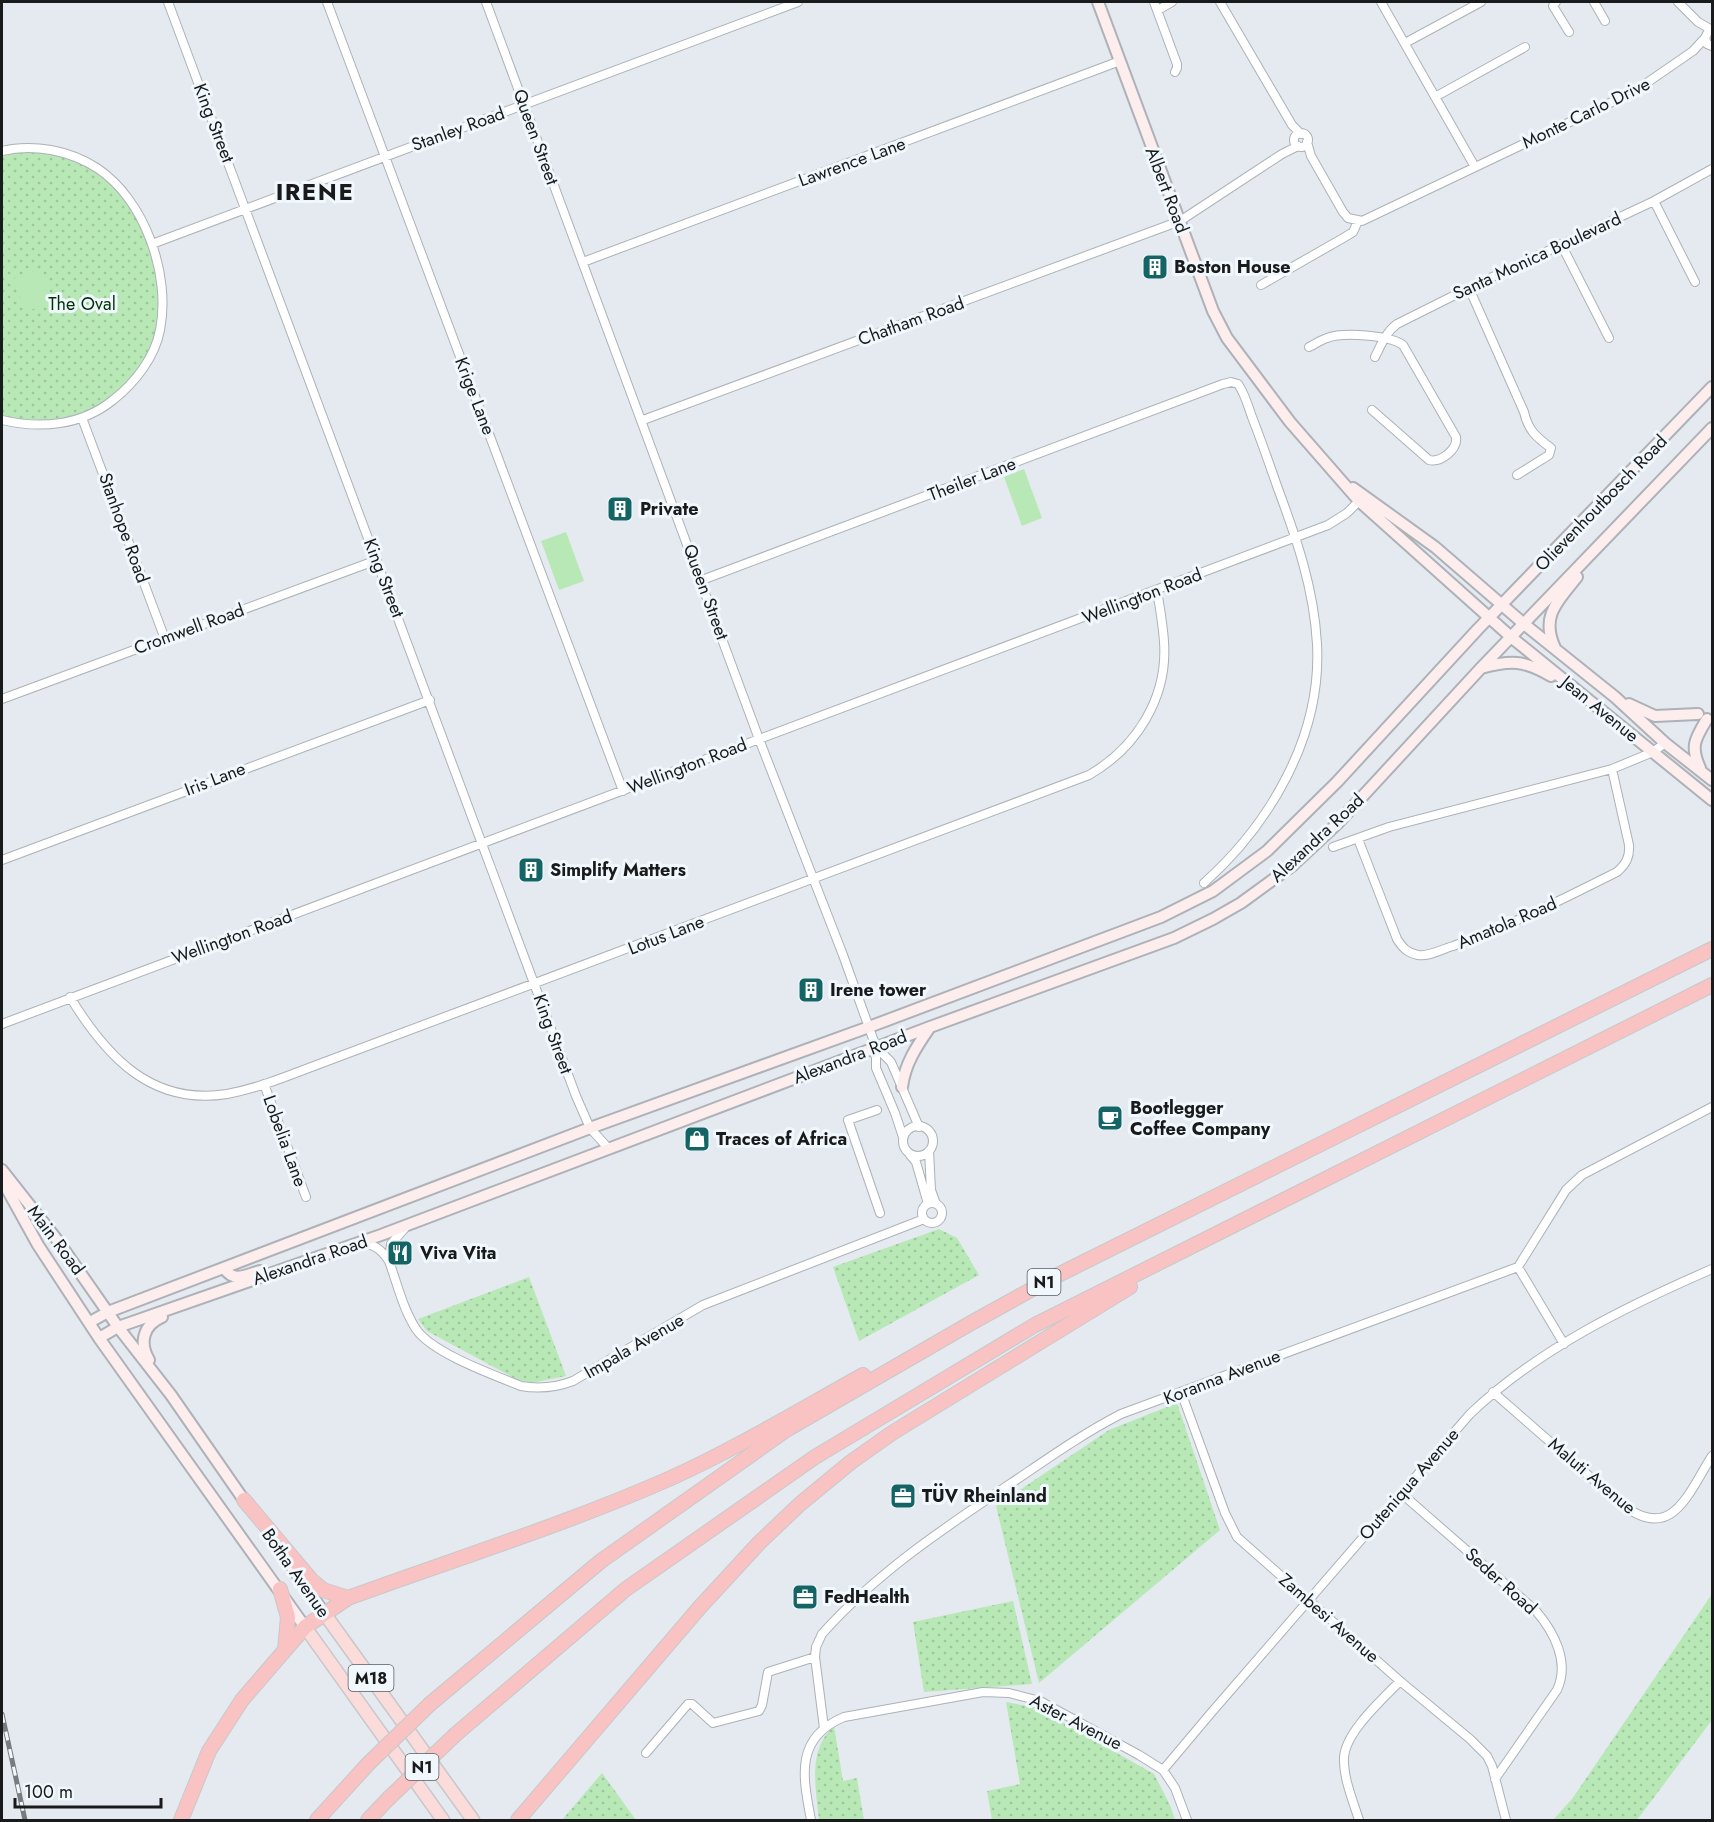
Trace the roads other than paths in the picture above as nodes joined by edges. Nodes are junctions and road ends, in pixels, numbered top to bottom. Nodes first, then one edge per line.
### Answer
1 (168, 2) edge
2 (327, 2) edge
3 (486, 2) edge
4 (798, 2) edge
5 (1098, 2) edge
6 (1154, 2) edge
7 (1172, 2) edge
8 (1220, 2) edge
9 (1381, 2) edge
10 (1481, 2) edge
11 (1556, 2) edge
12 (1594, 2) edge
13 (1678, 2) edge
14 (1158, 10) junction
15 (1605, 21) dead end
16 (1698, 22) junction
17 (1713, 30) edge
18 (1569, 32) dead end
19 (1405, 43) junction
20 (1709, 43) edge
21 (1525, 47) dead end
22 (1120, 61) junction
23 (1175, 72) dead end
24 (1435, 97) junction
25 (524, 104) junction
26 (1299, 141) junction
27 (2, 151) edge
28 (385, 156) junction
29 (1475, 167) junction
30 (1713, 169) edge
31 (1654, 201) junction
32 (246, 208) junction
33 (1180, 221) junction
34 (1358, 221) junction
35 (152, 244) junction
36 (1561, 244) junction
37 (583, 262) junction
38 (1695, 282) dead end
39 (1261, 285) dead end
40 (1469, 288) junction
41 (1384, 338) junction
42 (1609, 338) dead end
43 (1309, 347) dead end
44 (1375, 357) dead end
45 (1713, 387) edge
46 (1372, 410) dead end
47 (82, 418) junction
48 (2, 420) edge
49 (642, 420) junction
50 (1713, 428) edge
51 (1517, 475) dead end
52 (1362, 498) junction
53 (1621, 524) junction
54 (1297, 537) junction
55 (377, 560) junction
56 (702, 580) junction
57 (1156, 591) junction
58 (1503, 604) junction
59 (1488, 618) junction
60 (1524, 624) junction
61 (1511, 637) junction
62 (165, 639) junction
63 (1556, 650) junction
64 (1481, 668) junction
65 (1615, 697) junction
66 (2, 699) edge
67 (1587, 699) junction
68 (430, 700) junction
69 (759, 739) junction
70 (1665, 743) junction
71 (1653, 752) junction
72 (1612, 769) junction
73 (1700, 770) junction
74 (1713, 780) edge
75 (623, 791) junction
76 (1713, 800) edge
77 (1358, 839) junction
78 (482, 844) junction
79 (1333, 847) dead end
80 (2, 860) edge
81 (814, 879) junction
82 (1204, 883) dead end
83 (1713, 949) edge
84 (534, 984) junction
85 (1713, 985) edge
86 (70, 997) junction
87 (2, 1023) edge
88 (869, 1027) junction
89 (930, 1027) junction
90 (876, 1047) junction
91 (264, 1084) junction
92 (902, 1087) junction
93 (1713, 1107) edge
94 (877, 1110) dead end
95 (919, 1127) junction
96 (590, 1128) junction
97 (903, 1137) junction
98 (609, 1149) junction
99 (929, 1151) junction
100 (909, 1154) junction
101 (2, 1170) edge
102 (2, 1180) edge
103 (306, 1197) dead end
104 (932, 1204) junction
105 (880, 1213) dead end
106 (924, 1219) junction
107 (411, 1224) junction
108 (1211, 1237) junction
109 (361, 1242) junction
110 (389, 1261) junction
111 (224, 1268) junction
112 (1518, 1268) junction
113 (1713, 1269) edge
114 (278, 1271) junction
115 (209, 1295) junction
116 (108, 1312) junction
117 (90, 1322) junction
118 (971, 1323) junction
119 (118, 1327) junction
120 (99, 1338) junction
121 (1564, 1344) junction
122 (1181, 1392) junction
123 (1493, 1392) junction
124 (171, 1395) junction
125 (1713, 1456) edge
126 (1401, 1493) junction
127 (244, 1500) junction
128 (280, 1589) junction
129 (348, 1598) junction
130 (1309, 1600) junction
131 (324, 1613) junction
132 (305, 1627) junction
133 (285, 1650) junction
134 (815, 1657) junction
135 (1400, 1681) junction
136 (824, 1728) junction
137 (646, 1753) dead end
138 (1163, 1770) junction
139 (1496, 1779) junction
140 (181, 1821) edge
141 (317, 1821) edge
142 (368, 1821) edge
143 (443, 1821) edge
144 (473, 1821) edge
145 (518, 1821) edge
146 (811, 1821) edge
147 (1187, 1821) edge
148 (1359, 1821) edge
149 (1506, 1821) edge

1 - 32 street, King Street
2 - 28 street, Krige Lane
3 - 25 street, Queen Street
4 - 25 street, Stanley Road
5 - 22 main road, Albert Road
6 - 14 street
7 - 14 street
8 - 26 street
9 - 19 street
10 - 19 street
11 - 18 street
12 - 15 street
13 - 16 street
14 - 23 street
16 - 17 street
16 - 20 street
17 - 20 street, Monte Carlo Drive
19 - 24 street
20 - 29 street, Monte Carlo Drive
21 - 24 street
22 - 33 main road, Albert Road
22 - 37 street, Lawrence Lane
24 - 29 street
25 - 28 street, Stanley Road
25 - 37 street, Queen Street
26 - 33 street, Chatham Road
26 - 34 street
27 - 35 street
28 - 32 street, Stanley Road
28 - 75 street, Krige Lane
29 - 34 street, Monte Carlo Drive
30 - 31 street, Santa Monica Boulevard
31 - 36 street, Santa Monica Boulevard
31 - 38 street
32 - 35 street, Stanley Road
32 - 55 street, King Street
33 - 49 street, Chatham Road
33 - 52 main road, Albert Road
34 - 39 street
35 - 47 street
36 - 40 street, Santa Monica Boulevard
36 - 42 street
37 - 49 street, Queen Street
40 - 41 street, Santa Monica Boulevard
40 - 51 street
41 - 43 street
41 - 44 street, Santa Monica Boulevard
41 - 46 street
45 - 58 main road, Olievenhoutbosch Road
47 - 48 street
47 - 62 street, Stanhope Road
49 - 56 street, Queen Street
50 - 53 main road, Olievenhoutbosch Road
52 - 54 street, Wellington Road
52 - 58 main road, Albert Road
52 - 59 main road, Albert Road
53 - 60 main road, Olievenhoutbosch Road
53 - 63 main road
54 - 56 street, Theiler Lane
54 - 57 street, Wellington Road
54 - 82 street
55 - 62 street, Cromwell Road
55 - 68 street, King Street
56 - 69 street, Queen Street
57 - 69 street, Wellington Road
57 - 81 street, Lotus Lane
58 - 59 main road, Olievenhoutbosch Road
58 - 60 main road, Jean Avenue
59 - 61 main road, Jean Avenue
59 - 88 main road, Alexandra Road
60 - 61 main road, Olievenhoutbosch Road
60 - 63 main road, Jean Avenue
61 - 64 main road, Alexandra Road
61 - 67 main road, Jean Avenue
62 - 66 street, Cromwell Road
63 - 65 main road, Jean Avenue
64 - 67 main road
64 - 89 main road, Alexandra Road
65 - 70 main road, Jean Avenue
65 - 73 main road
67 - 71 main road, Jean Avenue
68 - 78 street, King Street
68 - 80 street, Iris Lane
69 - 75 street, Wellington Road
69 - 81 street, Queen Street
70 - 71 street, Alexandra Road
70 - 73 main road, Jean Avenue
71 - 72 street, Alexandra Road
71 - 76 main road, Jean Avenue
72 - 77 street, Alexandra Road
72 - 77 street, Amatola Road
73 - 74 main road, Jean Avenue
75 - 78 street, Wellington Road
77 - 79 street, Alexandra Road
78 - 84 street, King Street
78 - 86 street, Wellington Road
81 - 84 street, Lotus Lane
81 - 88 street, Queen Street
83 - 118 highway, N1
84 - 91 street, Lotus Lane
84 - 96 street, King Street
85 - 108 highway, N1
86 - 87 street, Wellington Road
86 - 91 street, Lotus Lane
88 - 90 street, Queen Street
88 - 96 main road, Alexandra Road
89 - 90 main road, Alexandra Road
89 - 92 main road
90 - 92 street
90 - 97 street
90 - 98 main road, Alexandra Road
91 - 103 street, Lobelia Lane
92 - 95 street
93 - 112 street
94 - 105 street
95 - 97 street
95 - 99 street
96 - 98 street, King Street
96 - 111 main road, Alexandra Road
97 - 100 street
98 - 107 main road, Alexandra Road
99 - 100 street
99 - 104 street
100 - 104 street
101 - 116 main road, Main Road / M18
102 - 117 main road, Main Road / M18
104 - 106 street
104 - 106 street
106 - 110 street, Impala Avenue
107 - 109 main road, Alexandra Road
107 - 110 street
108 - 142 highway, N1, bridge
108 - 145 highway
109 - 110 street
109 - 114 main road, Alexandra Road
111 - 114 main road
111 - 116 main road, Alexandra Road
112 - 121 street
112 - 122 street, Koranna Avenue
113 - 121 street, Outeniqua Avenue
114 - 115 main road, Alexandra Road
115 - 119 main road, Alexandra Road
115 - 124 main road
116 - 117 main road, Alexandra Road
116 - 119 main road, M18
117 - 120 main road, M18
118 - 129 highway
118 - 141 highway, N1, bridge
119 - 120 main road, Alexandra Road
119 - 124 main road, Botha Avenue / M18
120 - 128 main road, Botha Avenue / M18
121 - 123 street, Outeniqua Avenue
122 - 130 street, Zambesi Avenue
122 - 134 street, Koranna Avenue
123 - 125 street, Maluti Avenue
123 - 126 street, Outeniqua Avenue
124 - 127 main road, Botha Avenue / M18
126 - 130 street, Outeniqua Avenue
126 - 139 street, Seder Road
127 - 129 highway
127 - 131 main road, Botha Avenue / M18
128 - 132 main road, Botha Avenue / M18
128 - 133 highway
129 - 131 highway
130 - 135 street, Zambesi Avenue
130 - 138 street, Outeniqua Avenue
131 - 132 highway
131 - 144 main road, Botha Avenue / M18
132 - 133 highway
132 - 143 main road, Botha Avenue / M18
133 - 140 highway
134 - 136 street, Koranna Avenue
134 - 137 street
135 - 139 street, Zambesi Avenue
135 - 148 street
136 - 138 street, Aster Avenue
136 - 146 street
138 - 147 street, Aster Avenue
139 - 149 street, Zambesi Avenue

